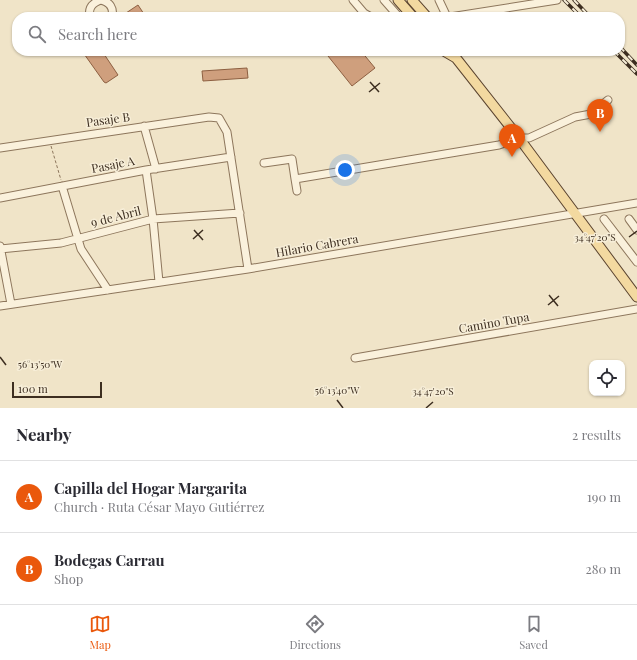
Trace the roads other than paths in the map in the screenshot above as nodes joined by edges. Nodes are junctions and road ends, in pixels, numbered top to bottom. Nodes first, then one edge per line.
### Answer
1 (353, 0) edge
2 (384, 0) edge
3 (398, 0) edge
4 (412, 0) edge
5 (439, 0) edge
6 (557, 0) edge
7 (95, 1) edge
8 (113, 2) edge
9 (90, 12) edge
10 (112, 12) edge
11 (362, 12) edge
12 (395, 12) edge
13 (408, 12) edge
14 (422, 12) edge
15 (445, 12) edge
16 (481, 12) edge
17 (457, 56) edge
18 (608, 100) dead end
19 (144, 126) junction
20 (519, 138) junction
21 (0, 148) edge
22 (231, 157) junction
23 (264, 163) dead end
24 (156, 168) junction
25 (146, 170) junction
26 (295, 180) junction
27 (62, 186) junction
28 (297, 191) dead end
29 (0, 198) edge
30 (637, 203) edge
31 (240, 213) junction
32 (575, 214) junction
33 (153, 219) junction
34 (604, 219) dead end
35 (629, 219) dead end
36 (637, 230) edge
37 (77, 239) junction
38 (0, 248) edge
39 (637, 262) edge
40 (248, 269) junction
41 (159, 282) junction
42 (108, 290) junction
43 (637, 296) edge
44 (11, 304) junction
45 (0, 306) edge
46 (637, 309) edge
47 (355, 358) dead end

1 - 11 street
2 - 12 street
3 - 13 main road
4 - 14 main road
5 - 15 street
6 - 16 street
7 - 8 street
7 - 9 street
8 - 10 street
17 - 20 main road
18 - 20 street
19 - 21 street, Pasaje B
19 - 22 street, Pasaje B
19 - 24 street
20 - 26 street
20 - 32 main road
22 - 24 street, Pasaje A
22 - 31 street
23 - 26 street
24 - 25 street, Pasaje A
25 - 27 street, Pasaje A
25 - 33 street
26 - 28 street
27 - 29 street, Pasaje A
27 - 37 street
30 - 32 street, Hilario Cabrera
31 - 33 street, 9 de Abril
31 - 40 street
32 - 40 street, Hilario Cabrera
32 - 43 main road
33 - 37 street, 9 de Abril
33 - 41 street
34 - 39 street
35 - 36 street
37 - 38 street, 9 de Abril
37 - 42 street
38 - 44 street
40 - 41 street, Hilario Cabrera
41 - 42 street, Hilario Cabrera
42 - 44 street, Hilario Cabrera
44 - 45 street, Hilario Cabrera
46 - 47 street, Camino Tupa

